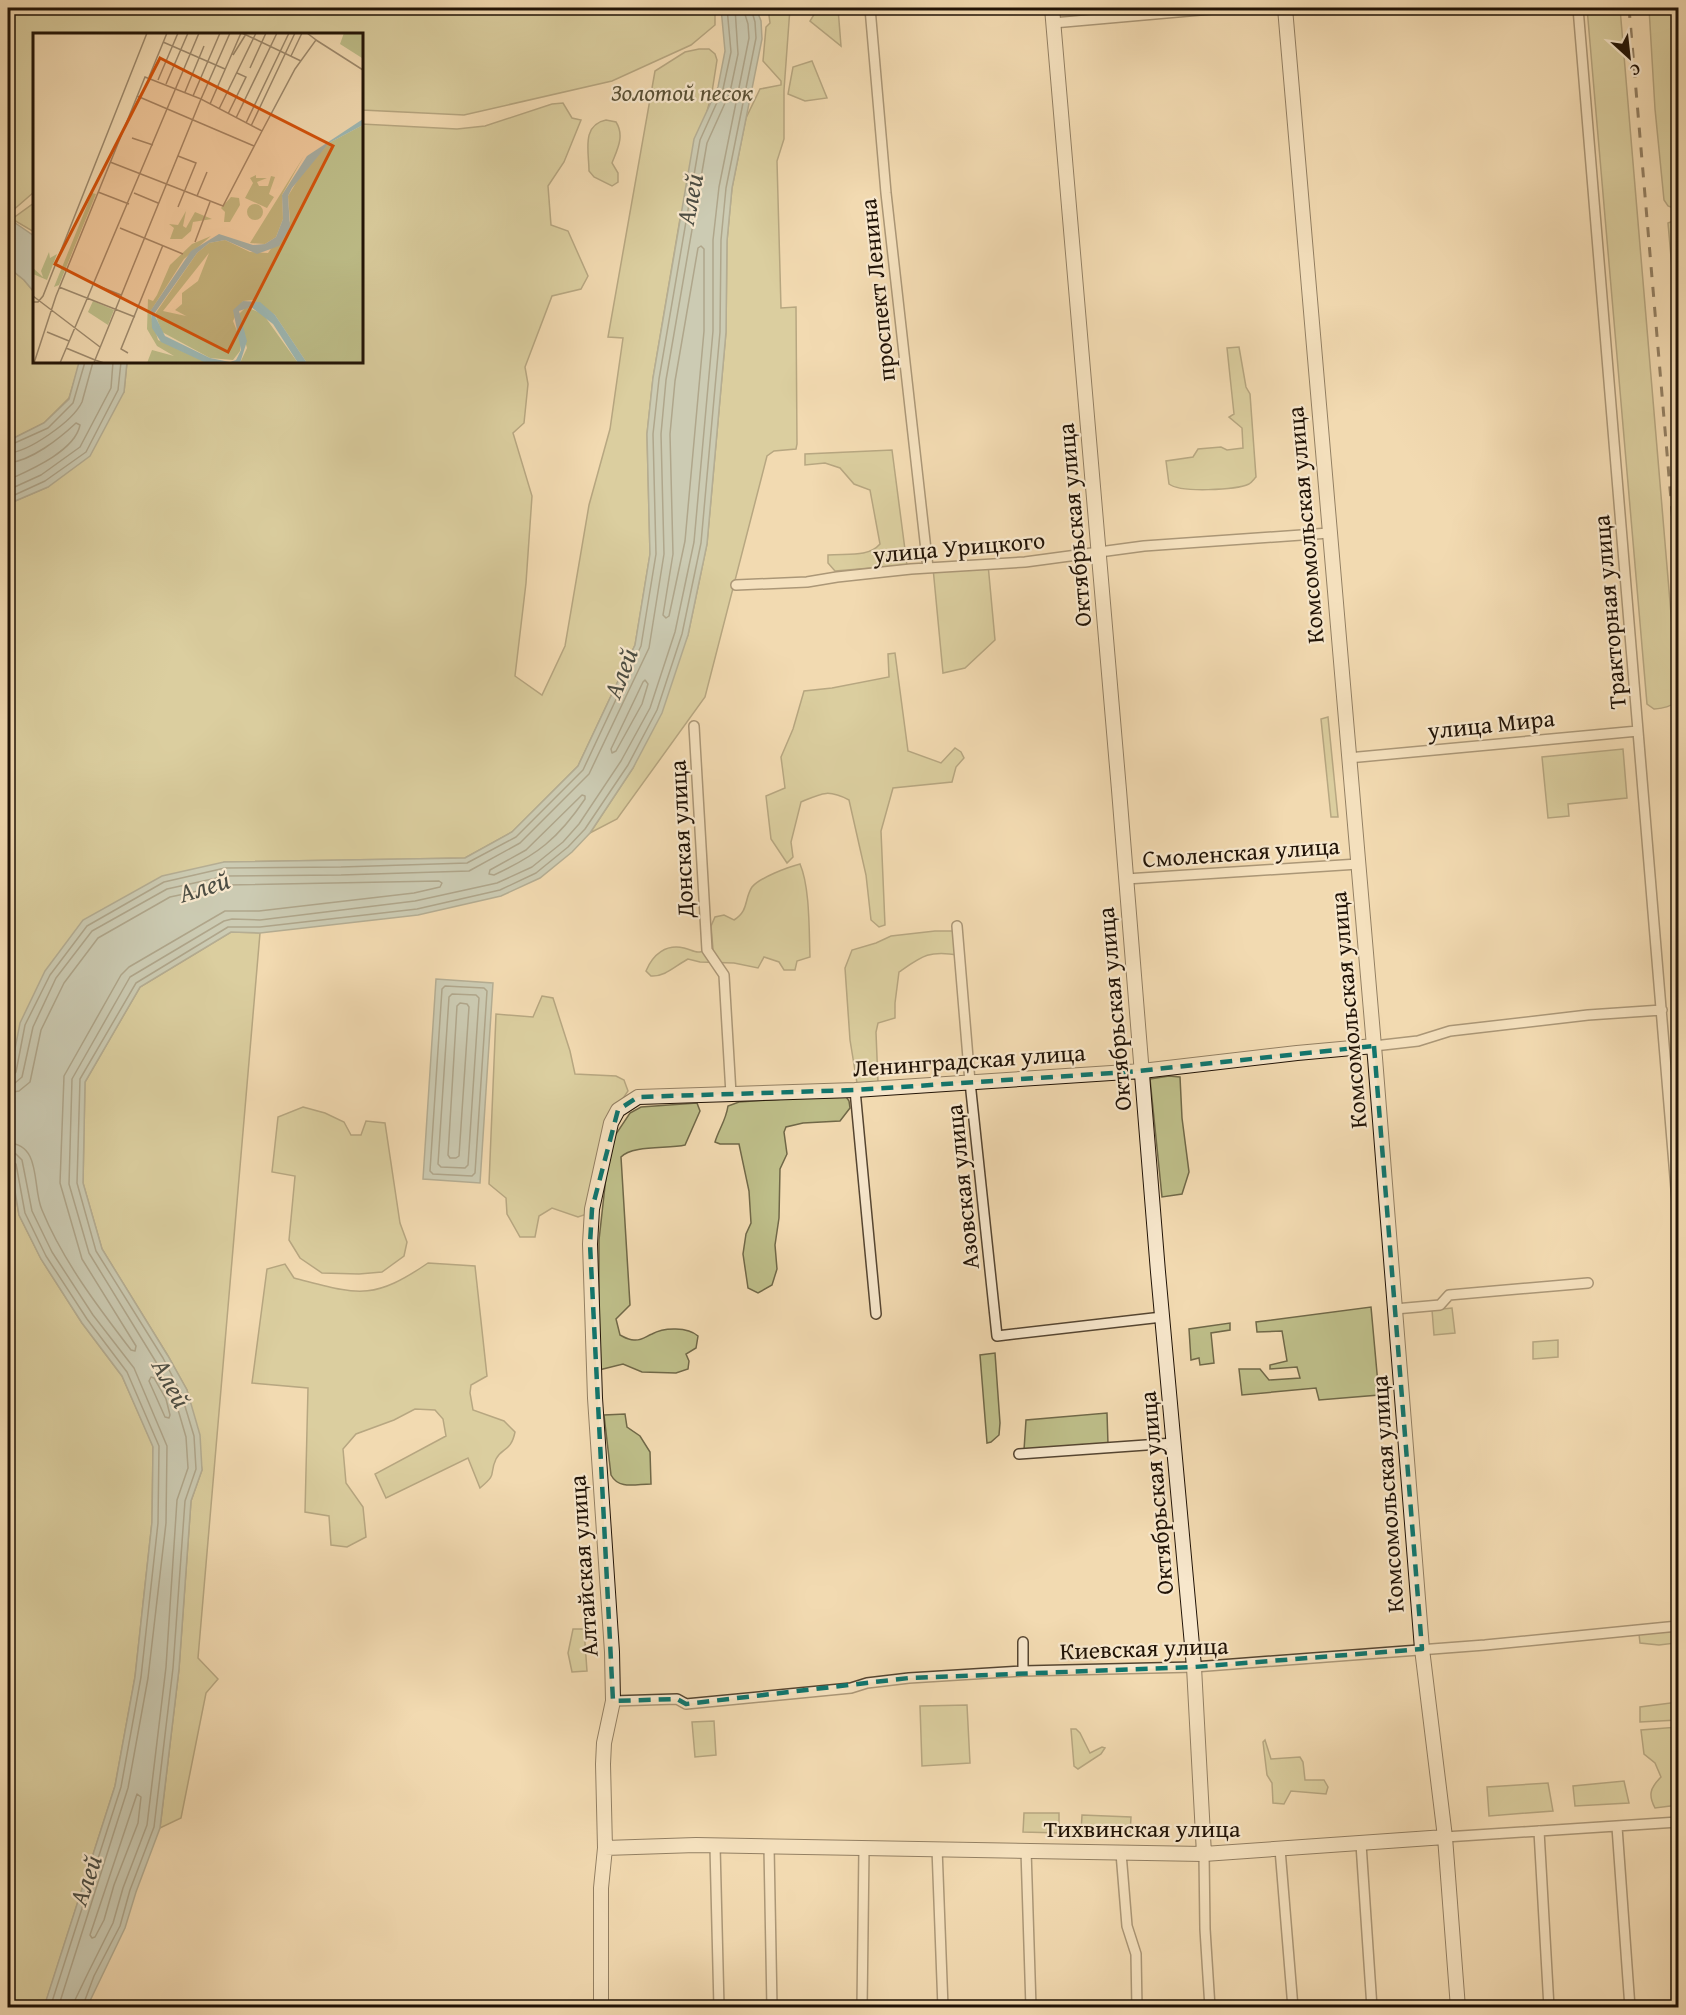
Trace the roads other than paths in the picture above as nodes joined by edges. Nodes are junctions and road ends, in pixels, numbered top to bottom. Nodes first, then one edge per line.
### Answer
1 (870, 8) edge
2 (1052, 8) edge
3 (1223, 8) edge
4 (1285, 8) edge
5 (1578, 8) edge
6 (1053, 23) junction
7 (1329, 533) junction
8 (1099, 552) junction
9 (928, 568) junction
10 (736, 585) dead end
11 (694, 726) dead end
12 (1638, 731) junction
13 (1348, 758) junction
14 (1358, 864) junction
15 (1126, 879) junction
16 (957, 926) dead end
17 (1662, 1010) junction
18 (1374, 1046) junction
19 (1142, 1071) junction
20 (970, 1082) junction
21 (855, 1090) junction
22 (731, 1094) junction
23 (610, 1123) joint
24 (1678, 1213) edge
25 (1588, 1283) dead end
26 (1395, 1309) junction
27 (876, 1314) dead end
28 (1162, 1317) junction
29 (1174, 1443) junction
30 (1019, 1454) dead end
31 (1678, 1626) edge
32 (1023, 1642) dead end
33 (1422, 1649) junction
34 (1194, 1667) junction
35 (1023, 1671) junction
36 (613, 1701) junction
37 (1678, 1822) edge
38 (1617, 1827) junction
39 (1539, 1831) junction
40 (1445, 1837) junction
41 (1361, 1844) junction
42 (715, 1846) junction
43 (769, 1847) junction
44 (605, 1848) junction
45 (864, 1848) junction
46 (938, 1848) junction
47 (1280, 1849) junction
48 (1026, 1850) junction
49 (1120, 1853) junction
50 (1204, 1854) junction
51 (601, 2007) edge
52 (718, 2007) edge
53 (772, 2007) edge
54 (862, 2007) edge
55 (943, 2007) edge
56 (1031, 2007) edge
57 (1137, 2007) edge
58 (1210, 2007) edge
59 (1293, 2007) edge
60 (1372, 2007) edge
61 (1458, 2007) edge
62 (1549, 2007) edge
63 (1630, 2007) edge

1 - 9 street, проспект Ленина
2 - 6 main road, Октябрьская улица
3 - 6 street
4 - 7 main road, Комсомольская улица
5 - 12 street, Тракторная улица
6 - 8 main road, Октябрьская улица
7 - 8 street, улица Урицкого
7 - 13 main road, Комсомольская улица
8 - 9 street, улица Урицкого
8 - 15 main road, Октябрьская улица
9 - 10 street, улица Урицкого
11 - 22 street, Донская улица
12 - 13 street, улица Мира
12 - 17 street, Тракторная улица
13 - 14 main road, Комсомольская улица
14 - 15 street, Смоленская улица
14 - 18 main road, Комсомольская улица
15 - 19 main road, Октябрьская улица
16 - 20 street, Азовская улица
17 - 18 street, Ленинградская улица
17 - 24 street, Тракторная улица
18 - 19 main road, Ленинградская улица
18 - 26 main road, Комсомольская улица
19 - 20 main road, Ленинградская улица
19 - 28 main road, Октябрьская улица
20 - 21 main road, Ленинградская улица
20 - 28 street, Азовская улица
21 - 22 main road, Ленинградская улица
21 - 27 street
22 - 23 main road, Ленинградская улица
23 - 36 main road, Алтайская улица
25 - 26 street
26 - 33 main road, Комсомольская улица
28 - 29 main road, Октябрьская улица
29 - 30 street
29 - 34 main road, Октябрьская улица
31 - 33 street, Киевская улица
32 - 35 street
33 - 34 street, Киевская улица
33 - 40 main road, Комсомольская улица
34 - 35 street, Киевская улица
34 - 50 main road, Октябрьская улица
35 - 36 street, Киевская улица
36 - 44 main road, Алтайская улица
37 - 38 street, Тихвинская улица
38 - 39 street, Тихвинская улица
38 - 63 street
39 - 40 street, Тихвинская улица
39 - 62 street
40 - 41 main road, Тихвинская улица
40 - 61 main road, Комсомольская улица
41 - 47 main road, Тихвинская улица
41 - 60 street
42 - 43 main road, Тихвинская улица
42 - 44 main road, Тихвинская улица
42 - 52 street
43 - 45 main road, Тихвинская улица
43 - 53 street
44 - 51 main road, Алтайская улица
45 - 46 main road, Тихвинская улица
45 - 54 street
46 - 48 main road, Тихвинская улица
46 - 55 street
47 - 50 main road, Тихвинская улица
47 - 59 street
48 - 49 main road, Тихвинская улица
48 - 56 street
49 - 50 main road, Тихвинская улица
49 - 57 street
50 - 58 street, Октябрьская улица

